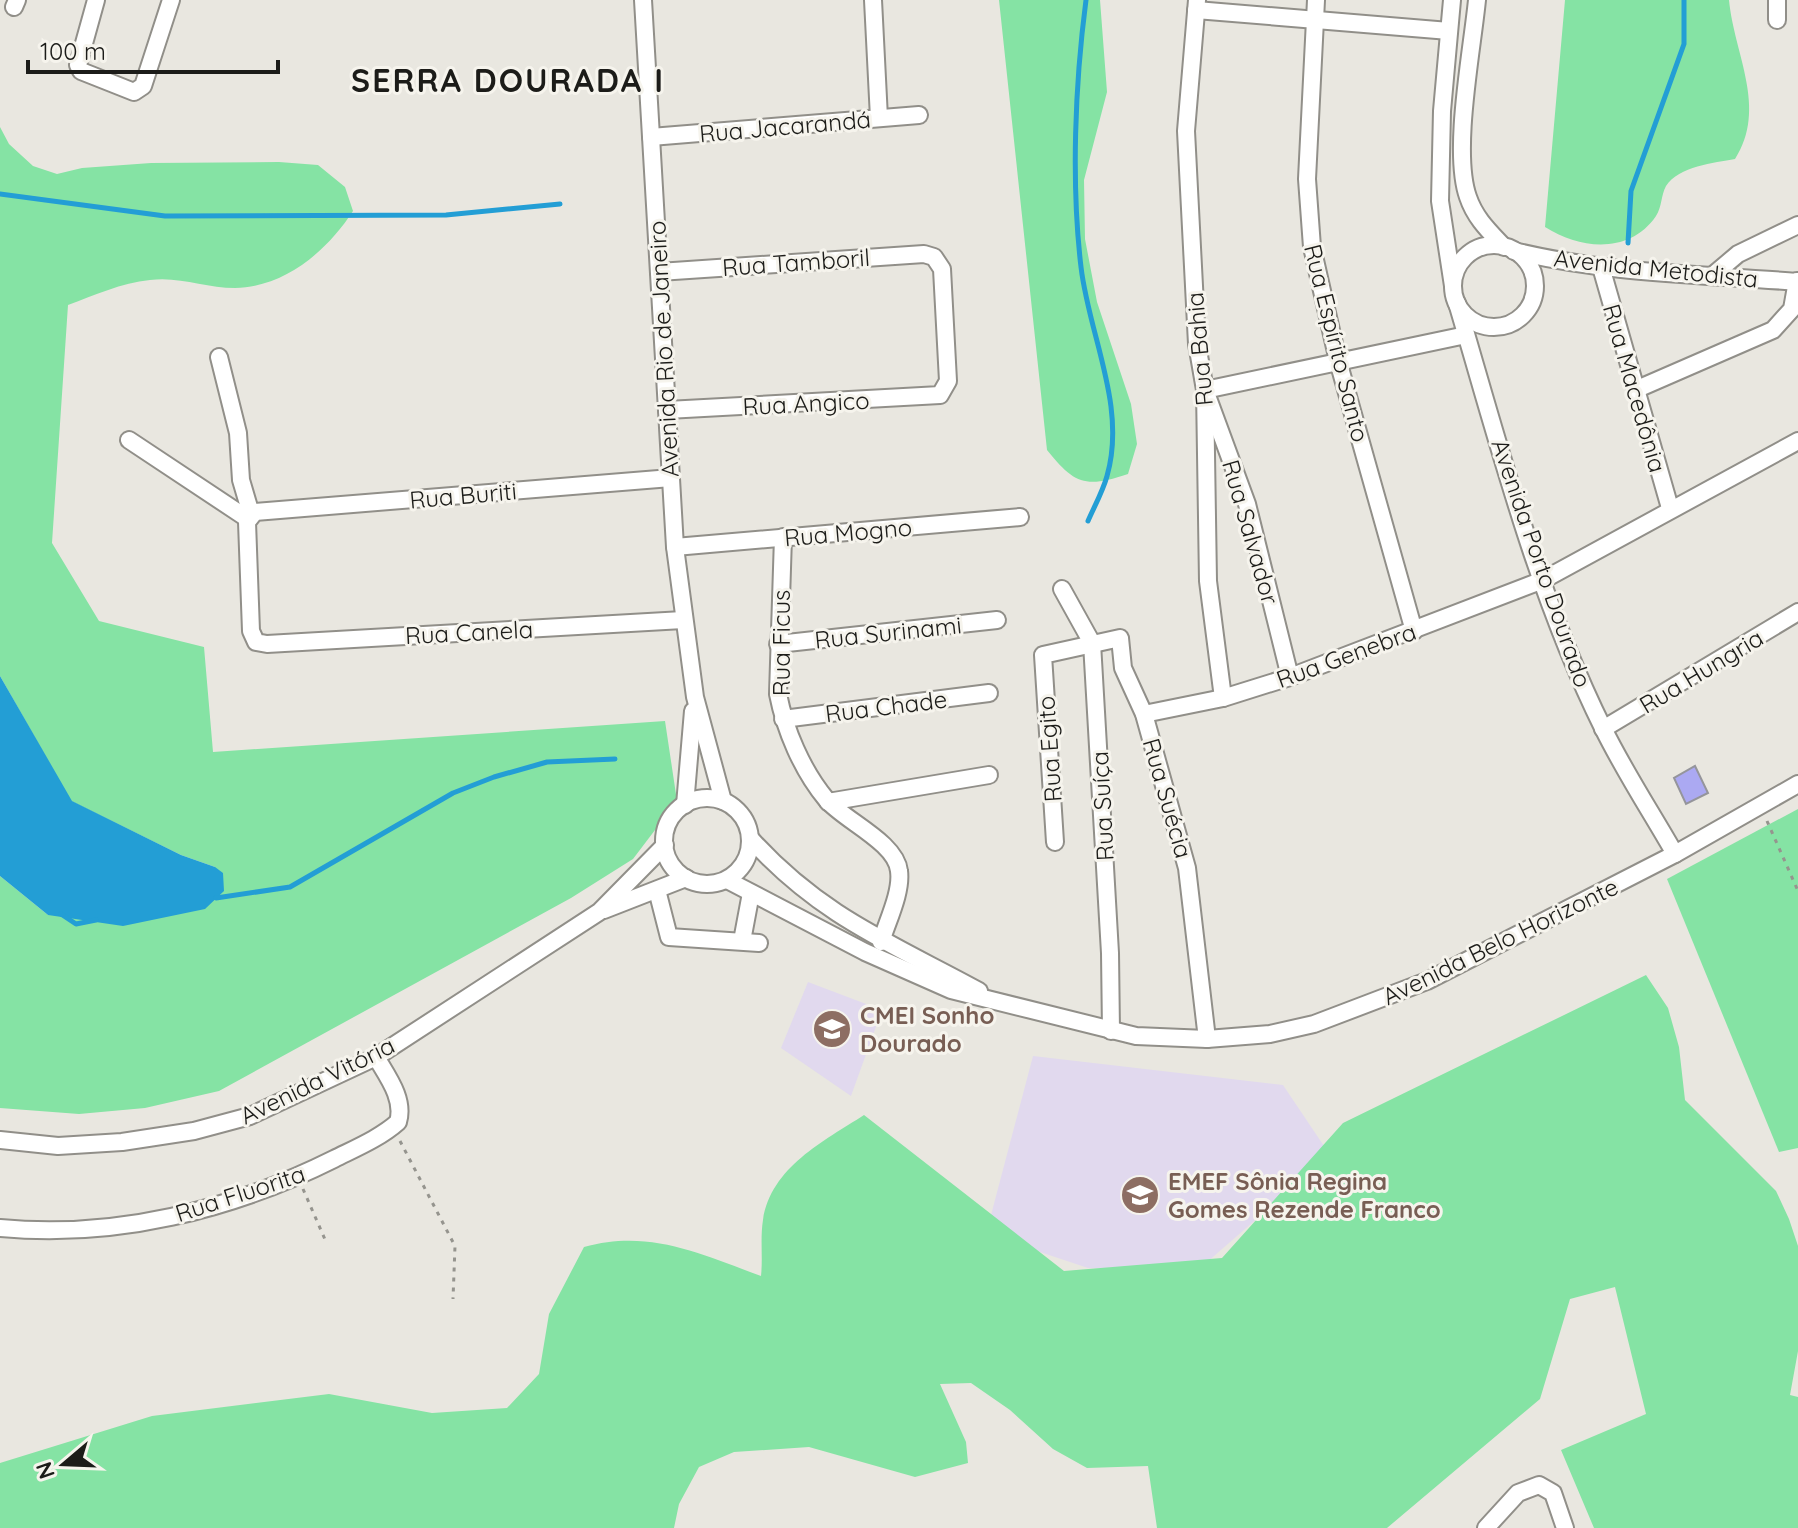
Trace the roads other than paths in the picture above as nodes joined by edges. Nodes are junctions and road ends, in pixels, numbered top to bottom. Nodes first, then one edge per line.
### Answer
1 (96, 0) edge
2 (171, 0) edge
3 (643, 0) edge
4 (873, 0) edge
5 (1316, 0) edge
6 (1452, 0) edge
7 (1477, 0) edge
8 (1777, 0) edge
9 (1196, 5) edge
10 (1777, 20) dead end
11 (1312, 21) junction
12 (1449, 31) junction
13 (919, 115) dead end
14 (879, 118) junction
15 (651, 137) junction
16 (1798, 225) edge
17 (1509, 249) junction
18 (1601, 267) junction
19 (659, 272) junction
20 (1712, 276) junction
21 (1797, 282) edge
22 (1453, 286) junction
23 (1457, 303) junction
24 (1466, 335) junction
25 (219, 357) dead end
26 (1338, 361) junction
27 (1205, 390) junction
28 (1635, 390) junction
29 (944, 392) joint
30 (667, 410) junction
31 (129, 440) dead end
32 (1798, 441) edge
33 (671, 478) junction
34 (1670, 508) junction
35 (251, 515) junction
36 (1020, 517) dead end
37 (783, 537) junction
38 (675, 547) junction
39 (1543, 580) junction
40 (1062, 589) dead end
41 (1798, 612) edge
42 (683, 620) junction
43 (997, 620) dead end
44 (1414, 631) junction
45 (1092, 643) junction
46 (778, 644) junction
47 (1043, 655) joint
48 (1290, 677) junction
49 (989, 693) dead end
50 (695, 697) junction
51 (1223, 698) junction
52 (1144, 714) junction
53 (783, 719) junction
54 (1603, 729) junction
55 (989, 775) dead end
56 (1798, 784) edge
57 (723, 801) junction
58 (828, 802) junction
59 (685, 805) junction
60 (750, 838) junction
61 (1055, 842) dead end
62 (665, 845) junction
63 (1675, 854) junction
64 (686, 878) junction
65 (727, 880) junction
66 (657, 890) junction
67 (751, 893) junction
68 (599, 912) junction
69 (742, 941) junction
70 (881, 942) junction
71 (759, 943) dead end
72 (995, 1000) junction
73 (1111, 1031) junction
74 (1207, 1039) junction
75 (376, 1057) junction
76 (0, 1140) edge
77 (0, 1228) edge
78 (1486, 1528) edge
79 (1565, 1528) edge

1 - 2 street
3 - 15 street, Avenida Rio de Janeiro
4 - 14 street
5 - 11 street, Rua Espírito Santo
6 - 12 street
7 - 17 street
8 - 10 street
9 - 11 street
9 - 27 street, Rua Bahia
11 - 12 street
11 - 26 street, Rua Espírito Santo
12 - 22 street
13 - 14 street, Rua Jacarandá
14 - 15 street, Rua Jacarandá
15 - 19 street, Avenida Rio de Janeiro
16 - 20 street
17 - 18 street, Avenida Metodista
17 - 22 street
17 - 23 street
18 - 20 street, Avenida Metodista
18 - 28 street, Rua Macedônia
19 - 29 street, Rua Tamboril
19 - 30 street, Avenida Rio de Janeiro
20 - 21 street, Avenida Metodista
21 - 28 street
22 - 23 street
23 - 24 street, Avenida Porto Dourado
24 - 26 street
24 - 39 street, Avenida Porto Dourado
25 - 35 street
26 - 27 street
26 - 44 street, Rua Espírito Santo
27 - 48 street, Rua Salvador
27 - 51 street, Rua Bahia
28 - 34 street, Rua Macedônia
29 - 30 street, Rua Angico
30 - 33 street, Avenida Rio de Janeiro
31 - 35 street
32 - 34 street, Rua Genebra
33 - 35 street, Rua Buriti
33 - 38 street, Avenida Rio de Janeiro
34 - 39 street, Rua Genebra
35 - 42 street, Rua Canela
36 - 37 street, Rua Mogno
37 - 38 street, Rua Mogno
37 - 46 street, Rua Ficus
38 - 42 street, Avenida Rio de Janeiro
39 - 44 street, Rua Genebra
39 - 54 street, Avenida Porto Dourado
40 - 45 street, Rua Suíça
41 - 54 street, Rua Hungria
42 - 50 street, Avenida Rio de Janeiro
43 - 46 street, Rua Surinami
44 - 48 street, Rua Genebra
45 - 47 street, Rua Suécia
45 - 52 street, Rua Suécia
45 - 73 street, Rua Suíça
46 - 53 street, Rua Ficus
47 - 61 street, Rua Egito
48 - 51 street, Rua Genebra
49 - 53 street, Rua Chade
50 - 57 street, Avenida Rio de Janeiro
50 - 59 street, Avenida Rio de Janeiro
51 - 52 street, Rua Genebra
52 - 74 street, Rua Suécia
53 - 58 street, Rua Ficus
54 - 63 street, Avenida Porto Dourado
55 - 58 street
56 - 63 street, Avenida Belo Horizonte
57 - 59 street
57 - 60 street
58 - 70 street, Rua Ficus
59 - 62 street
60 - 65 street
60 - 70 street, Avenida Belo Horizonte
62 - 64 street
62 - 68 street, Avenida Vitória
63 - 74 street, Avenida Belo Horizonte
64 - 65 street
64 - 66 street, Avenida Vitória
65 - 67 street, Avenida Belo Horizonte
66 - 68 street, Avenida Vitória
66 - 69 street
67 - 69 street
67 - 72 street, Avenida Belo Horizonte
68 - 75 street, Avenida Vitória
69 - 71 street
70 - 72 street, Avenida Belo Horizonte
72 - 73 street, Avenida Belo Horizonte
73 - 74 street, Avenida Belo Horizonte
75 - 76 street, Avenida Vitória
75 - 77 street, Rua Fluorita
78 - 79 street

